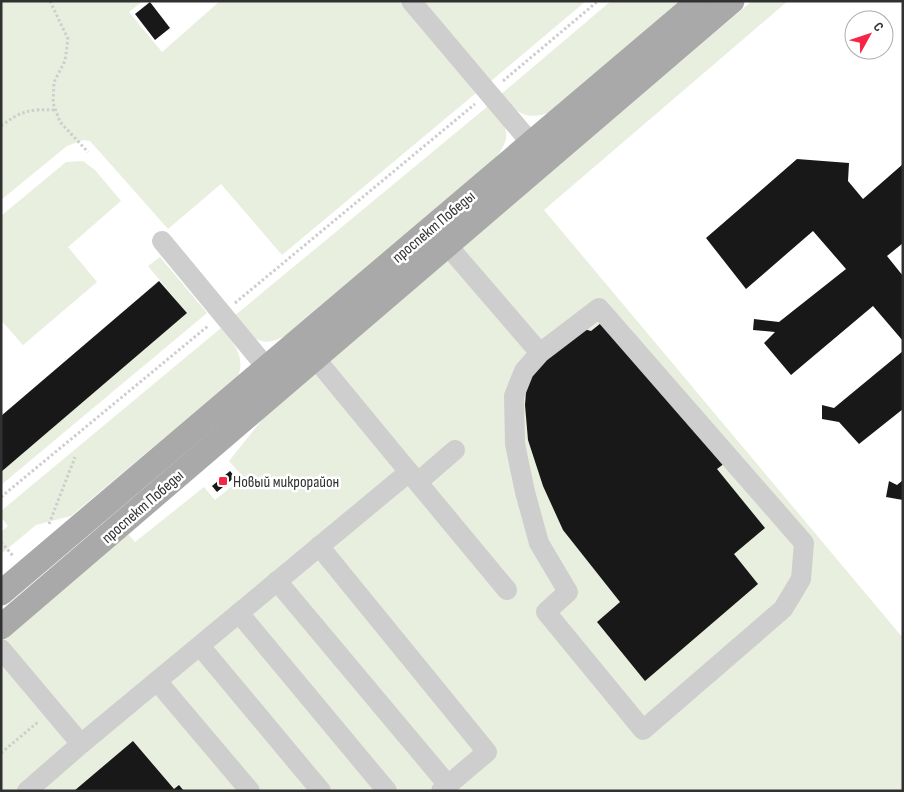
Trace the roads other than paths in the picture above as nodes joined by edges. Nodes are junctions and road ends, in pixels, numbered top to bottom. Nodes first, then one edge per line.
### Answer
1 (411, 1) edge
2 (699, 1) edge
3 (732, 1) edge
4 (538, 152) junction
5 (162, 241) dead end
6 (447, 245) junction
7 (540, 353) junction
8 (315, 358) junction
9 (275, 377) junction
10 (455, 450) dead end
11 (413, 477) junction
12 (319, 546) junction
13 (277, 581) junction
14 (507, 590) dead end
15 (1, 593) edge
16 (239, 613) junction
17 (1, 627) edge
18 (200, 646) junction
19 (1, 649) edge
20 (157, 681) junction
21 (81, 744) junction
22 (445, 788) edge
23 (27, 791) edge
24 (250, 791) edge
25 (321, 791) edge
26 (387, 791) edge

1 - 4 lane
2 - 4 main road, проспект Победы
3 - 4 main road, проспект Победы
4 - 6 main road, проспект Победы
4 - 9 main road, проспект Победы
5 - 9 lane
6 - 7 lane
6 - 8 main road, проспект Победы
7 - 7 lane
8 - 9 main road, проспект Победы
8 - 11 lane
9 - 15 main road, проспект Победы
9 - 17 main road, проспект Победы
10 - 11 lane
11 - 12 lane
11 - 14 lane
12 - 13 lane
12 - 22 lane
13 - 16 lane
13 - 22 lane
16 - 18 lane
16 - 26 lane
18 - 20 lane
18 - 25 lane
19 - 21 lane
20 - 21 lane
20 - 24 lane
21 - 23 lane

